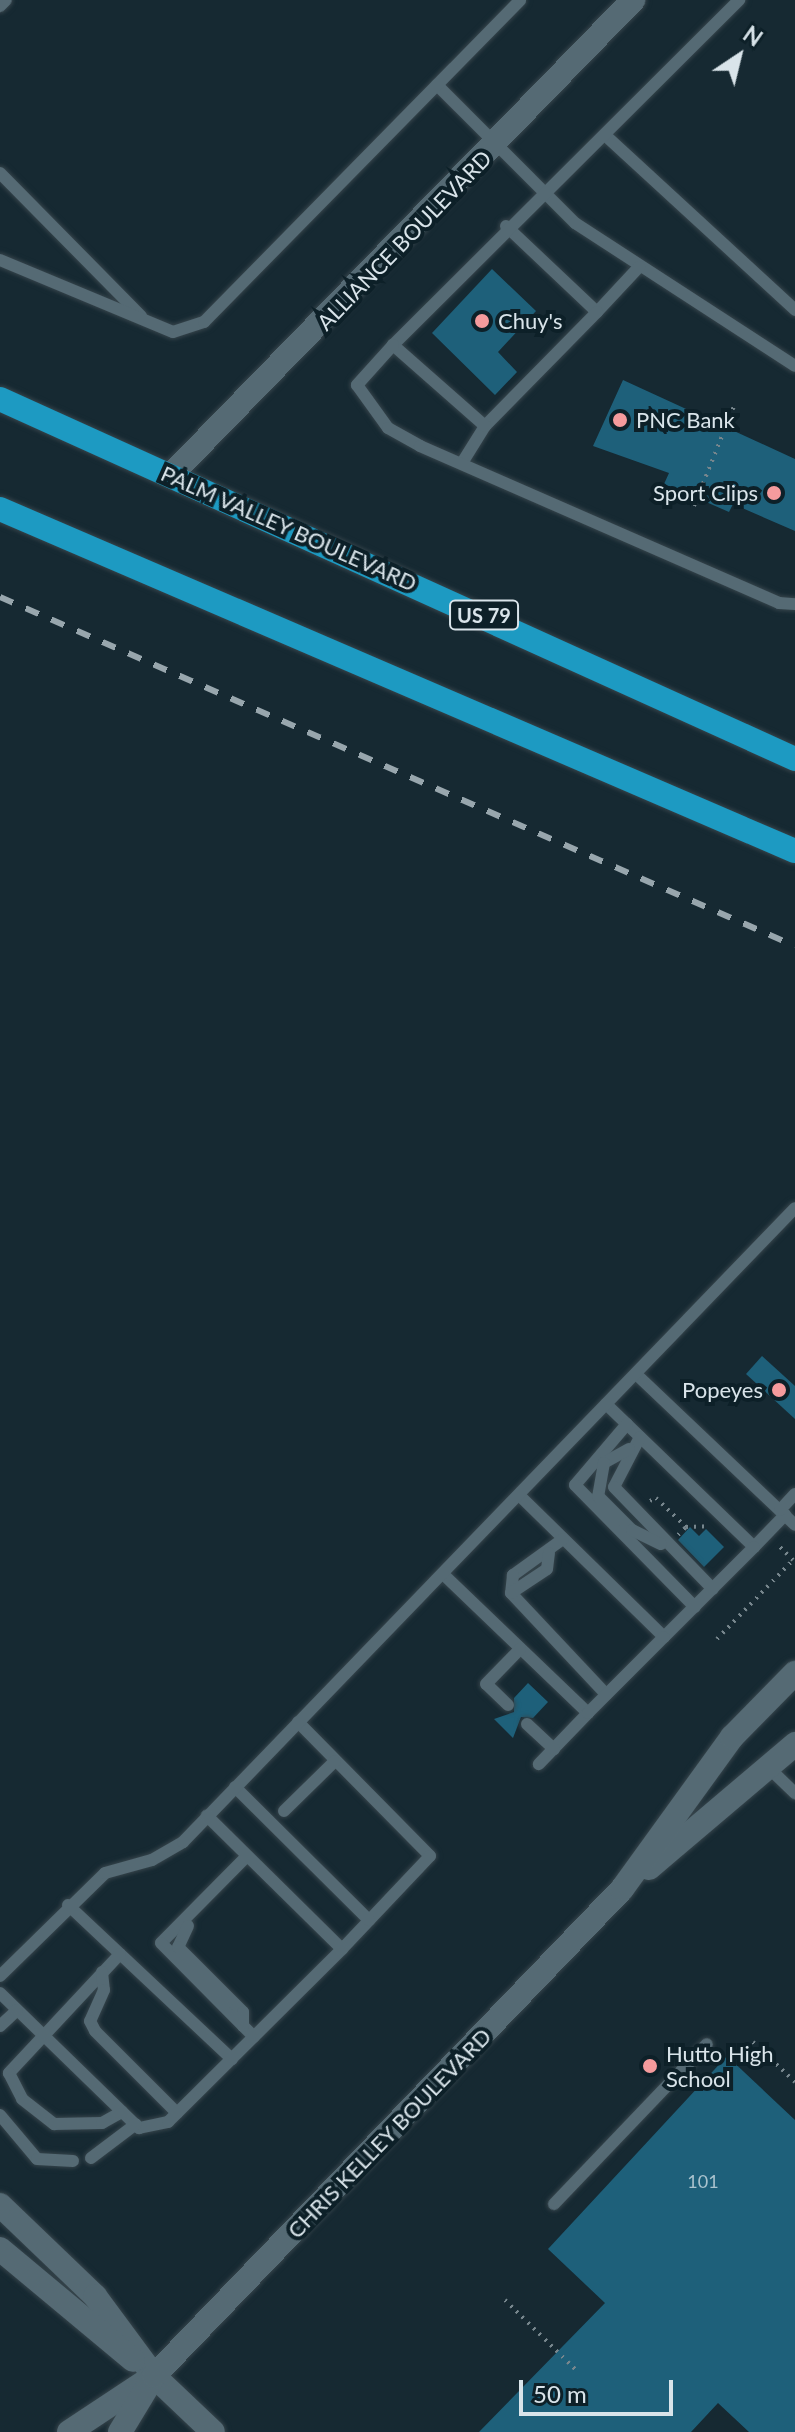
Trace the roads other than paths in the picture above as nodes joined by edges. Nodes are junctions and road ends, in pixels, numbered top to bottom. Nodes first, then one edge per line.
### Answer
1 (6, 0) edge
2 (520, 0) edge
3 (633, 0) edge
4 (739, 0) edge
5 (0, 6) edge
6 (437, 85) junction
7 (606, 136) junction
8 (498, 142) junction
9 (0, 173) edge
10 (546, 192) junction
11 (506, 226) junction
12 (0, 260) edge
13 (639, 267) junction
14 (795, 310) edge
15 (597, 312) junction
16 (146, 320) junction
17 (393, 345) junction
18 (794, 365) edge
19 (0, 399) edge
20 (485, 426) junction
21 (462, 463) junction
22 (171, 475) junction
23 (0, 509) edge
24 (795, 604) edge
25 (795, 759) edge
26 (795, 851) edge
27 (795, 1208) edge
28 (636, 1374) junction
29 (606, 1404) junction
30 (627, 1424) junction
31 (640, 1437) junction
32 (629, 1449) junction
33 (795, 1494) edge
34 (519, 1495) junction
35 (787, 1517) edge
36 (563, 1539) junction
37 (670, 1545) junction
38 (754, 1547) junction
39 (549, 1553) junction
40 (443, 1574) junction
41 (713, 1589) junction
42 (511, 1593) junction
43 (695, 1607) junction
44 (664, 1637) junction
45 (520, 1649) junction
46 (795, 1673) edge
47 (606, 1694) junction
48 (508, 1705) dead end
49 (588, 1713) junction
50 (298, 1722) junction
51 (527, 1724) dead end
52 (795, 1744) edge
53 (554, 1749) junction
54 (335, 1761) junction
55 (539, 1764) dead end
56 (770, 1769) junction
57 (235, 1787) junction
58 (795, 1793) edge
59 (284, 1811) dead end
60 (207, 1816) junction
61 (247, 1856) junction
62 (622, 1889) junction
63 (68, 1905) junction
64 (369, 1920) junction
65 (342, 1949) junction
66 (120, 1954) junction
67 (102, 1972) junction
68 (0, 1976) edge
69 (0, 1993) edge
70 (17, 2010) junction
71 (0, 2026) edge
72 (42, 2034) junction
73 (254, 2037) junction
74 (707, 2044) dead end
75 (232, 2059) junction
76 (122, 2112) junction
77 (177, 2113) junction
78 (0, 2115) edge
79 (136, 2124) junction
80 (91, 2158) dead end
81 (73, 2161) dead end
82 (554, 2204) dead end
83 (0, 2205) edge
84 (0, 2249) edge
85 (154, 2376) junction
86 (69, 2432) edge
87 (120, 2432) edge
88 (213, 2432) edge

1 - 5 lane
2 - 6 lane
3 - 8 main road, ALLIANCE BOULEVARD
4 - 7 lane
6 - 8 lane
6 - 16 lane
7 - 10 lane
7 - 14 lane
8 - 10 lane
8 - 22 main road, ALLIANCE BOULEVARD
9 - 16 lane
10 - 11 lane
10 - 13 lane
11 - 15 lane
11 - 17 lane
12 - 16 lane
13 - 15 lane
13 - 18 lane
15 - 20 lane
17 - 20 lane
17 - 21 lane
19 - 22 highway, PALM VALLEY BOULEVARD / US 79
20 - 21 lane
21 - 24 lane
22 - 25 highway, PALM VALLEY BOULEVARD / US 79
23 - 26 highway
27 - 28 lane
28 - 29 lane
28 - 35 lane
29 - 30 lane
29 - 34 lane
30 - 31 lane
30 - 43 lane
31 - 32 lane
31 - 38 lane
32 - 37 lane
32 - 37 lane
33 - 35 lane
34 - 36 lane
34 - 40 lane
35 - 38 lane
36 - 39 lane
36 - 44 lane
37 - 41 lane
38 - 41 lane
39 - 42 lane
39 - 42 lane
40 - 45 lane
40 - 50 lane
41 - 43 lane
42 - 47 lane
43 - 44 lane
44 - 47 lane
45 - 48 lane
45 - 49 lane
46 - 62 main road, CHRIS KELLEY BOULEVARD
47 - 49 lane
49 - 53 lane
50 - 54 lane
50 - 57 lane
51 - 53 lane
52 - 56 main road, CHRIS KELLEY BOULEVARD
53 - 55 lane
54 - 59 lane
54 - 64 lane
56 - 58 lane
56 - 62 main road, CHRIS KELLEY BOULEVARD
57 - 60 lane
57 - 64 lane
60 - 61 lane
60 - 63 lane
61 - 65 lane
61 - 73 lane
62 - 85 main road, CHRIS KELLEY BOULEVARD
63 - 66 lane
63 - 68 lane
64 - 65 lane
65 - 73 lane
66 - 67 lane
66 - 75 lane
67 - 72 lane
67 - 77 lane
69 - 70 lane
70 - 71 lane
70 - 72 lane
72 - 76 lane
72 - 76 lane
73 - 75 lane
74 - 82 lane
75 - 77 lane
76 - 79 lane
77 - 79 lane
78 - 81 lane
79 - 80 lane
83 - 85 main road
84 - 85 main road
85 - 86 main road, CHRIS KELLEY BOULEVARD
85 - 87 main road, CHRIS KELLEY BOULEVARD
85 - 88 main road

